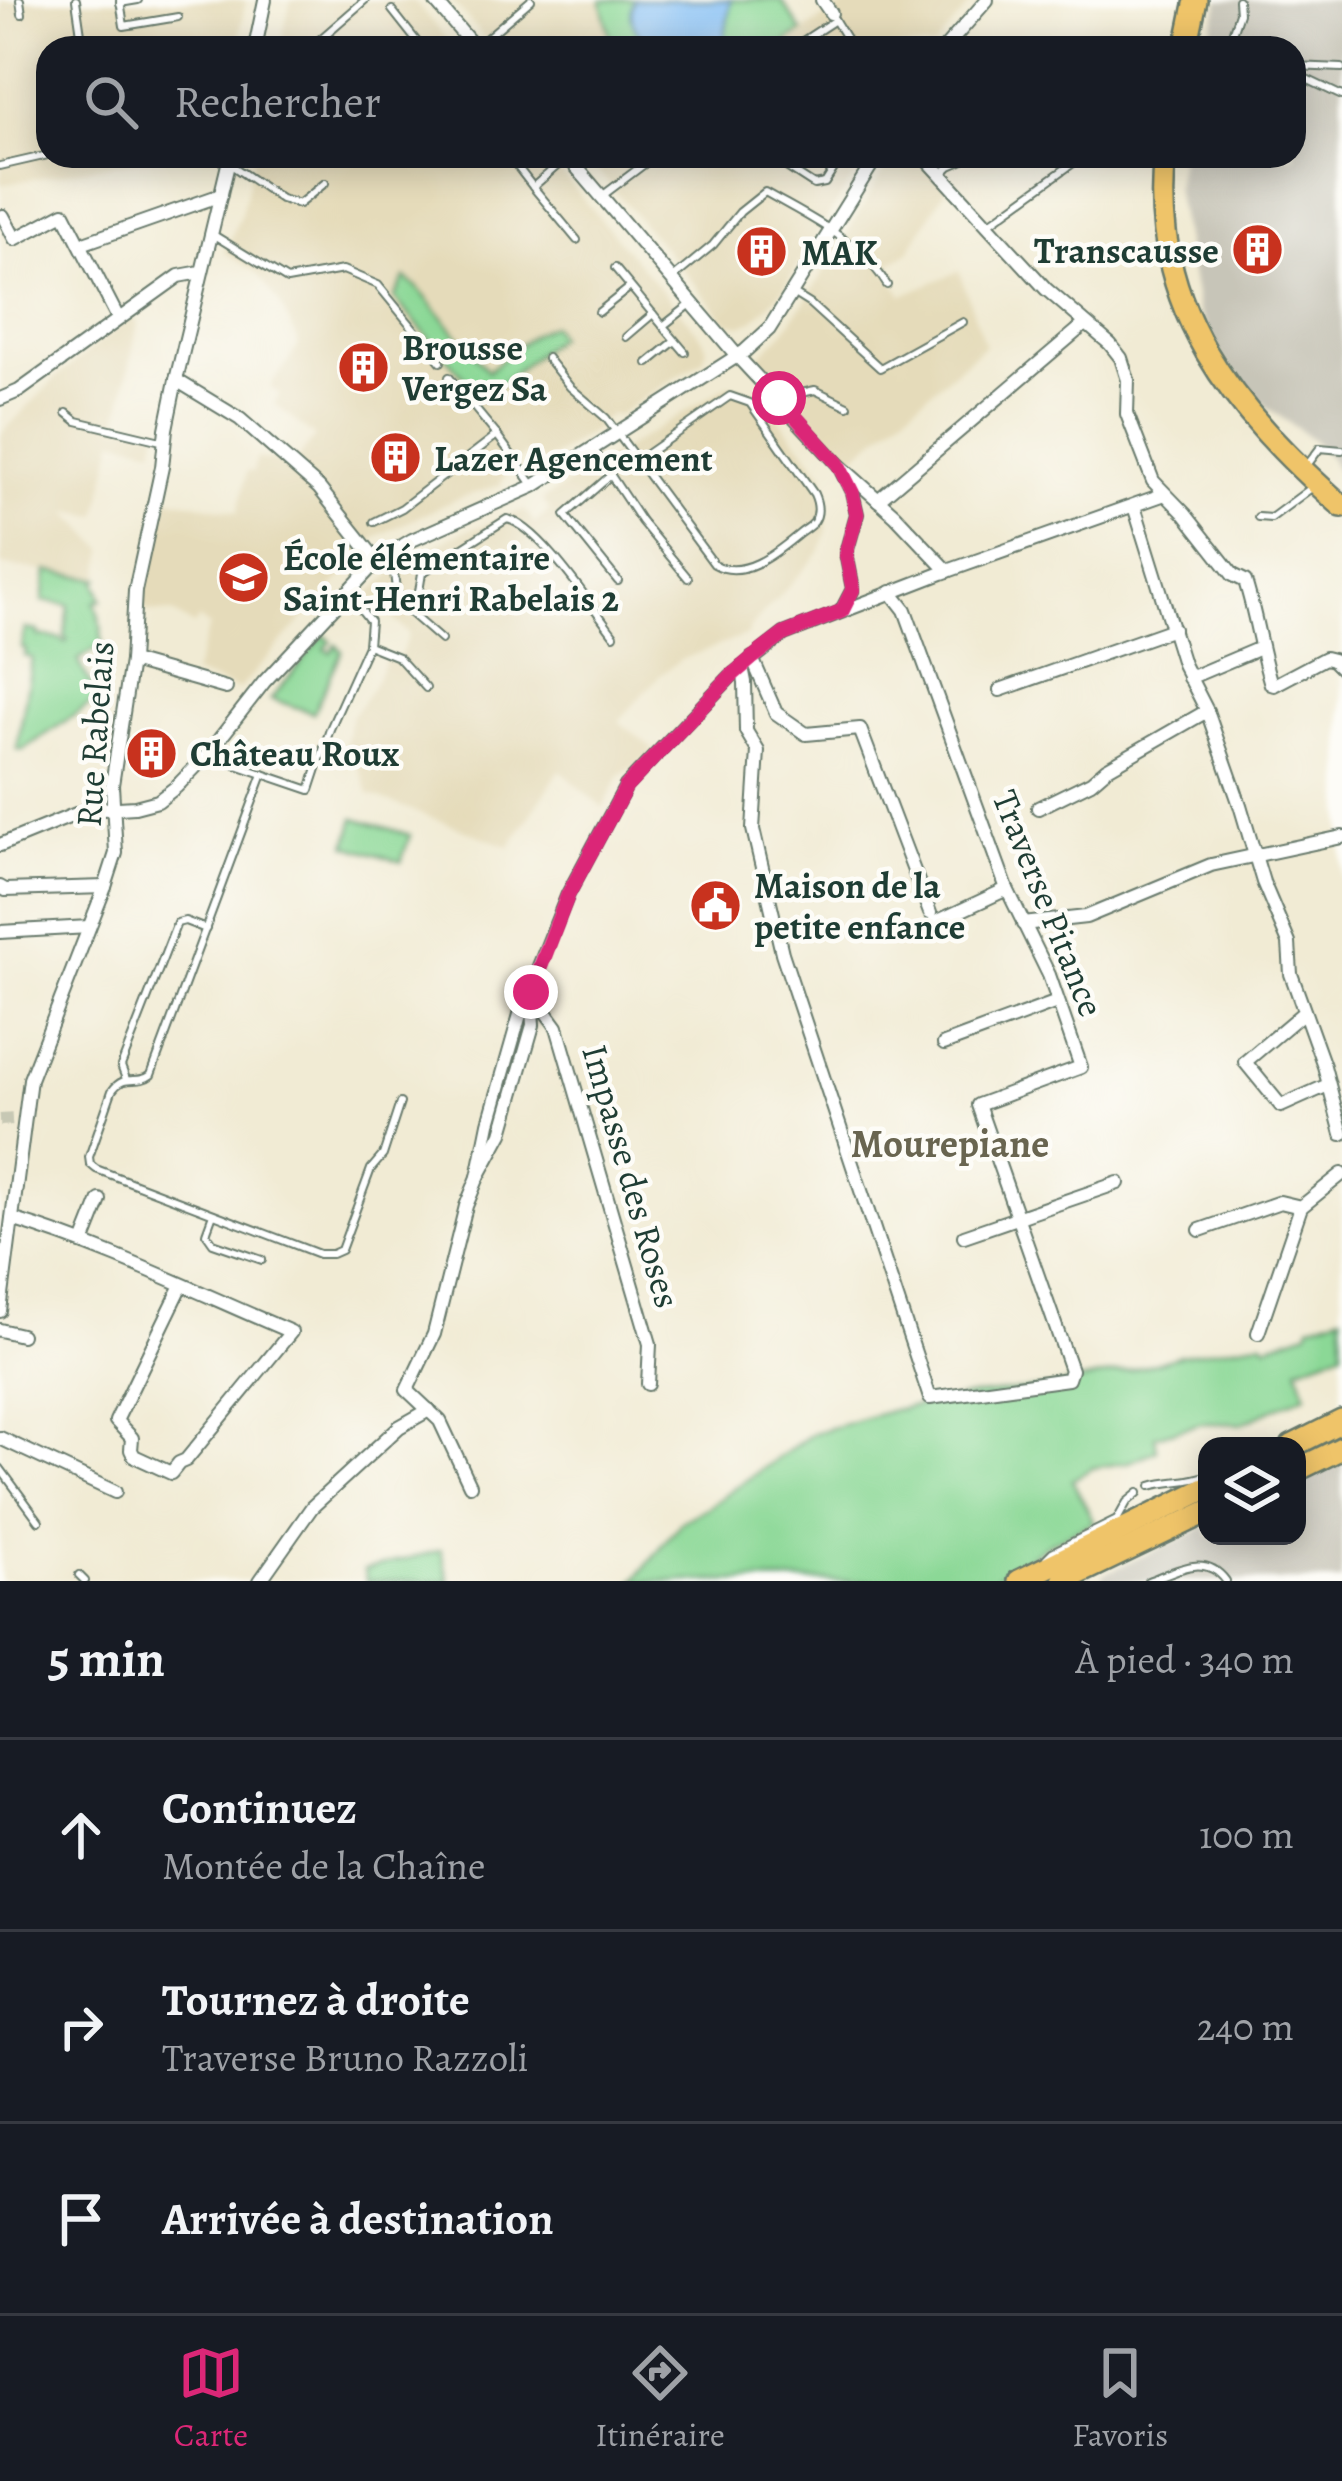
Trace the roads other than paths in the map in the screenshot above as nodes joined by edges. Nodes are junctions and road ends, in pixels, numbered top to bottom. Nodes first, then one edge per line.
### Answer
1 (20, 0) edge
2 (76, 0) edge
3 (138, 0) edge
4 (265, 0) edge
5 (365, 0) edge
6 (434, 0) edge
7 (532, 0) edge
8 (822, 0) edge
9 (987, 0) edge
10 (1196, 0) edge
11 (1238, 0) edge
12 (120, 1) edge
13 (392, 10) dead end
14 (22, 14) dead end
15 (178, 16) dead end
16 (833, 17) junction
17 (81, 36) edge
18 (258, 36) edge
19 (324, 36) edge
20 (413, 36) edge
21 (465, 36) edge
22 (489, 36) edge
23 (808, 36) edge
24 (845, 36) edge
25 (956, 36) edge
26 (1188, 36) edge
27 (1231, 36) edge
28 (1342, 68) edge
29 (1306, 69) edge
30 (1306, 76) edge
31 (1342, 96) edge
32 (36, 158) edge
33 (0, 166) edge
34 (227, 168) edge
35 (239, 168) edge
36 (518, 168) edge
37 (554, 168) edge
38 (578, 168) edge
39 (639, 168) edge
40 (788, 168) edge
41 (834, 168) edge
42 (870, 168) edge
43 (935, 168) edge
44 (948, 168) edge
45 (1066, 168) edge
46 (1165, 168) edge
47 (941, 175) junction
48 (325, 183) dead end
49 (533, 187) junction
50 (221, 195) junction
51 (602, 196) junction
52 (3, 215) edge
53 (987, 225) junction
54 (831, 230) junction
55 (212, 234) junction
56 (577, 240) dead end
57 (81, 244) junction
58 (615, 268) dead end
59 (201, 272) junction
60 (673, 278) junction
61 (886, 285) dead end
62 (631, 287) junction
63 (791, 292) junction
64 (693, 301) junction
65 (599, 312) dead end
66 (653, 314) junction
67 (118, 318) junction
68 (964, 322) dead end
69 (1084, 324) junction
70 (663, 326) junction
71 (626, 337) dead end
72 (675, 341) junction
73 (685, 352) dead end
74 (738, 357) junction
75 (547, 358) dead end
76 (441, 362) dead end
77 (647, 363) dead end
78 (449, 377) dead end
79 (176, 380) junction
80 (779, 398) junction
81 (0, 399) edge
82 (848, 406) dead end
83 (67, 413) dead end
84 (619, 434) junction
85 (496, 435) junction
86 (165, 442) junction
87 (594, 450) junction
88 (1342, 450) edge
89 (638, 460) junction
90 (838, 464) junction
91 (611, 475) junction
92 (1310, 477) junction
93 (534, 486) junction
94 (1165, 494) junction
95 (878, 500) junction
96 (1134, 506) junction
97 (1342, 506) edge
98 (857, 514) junction
99 (1258, 517) dead end
100 (374, 522) dead end
101 (392, 553) junction
102 (377, 561) junction
103 (947, 571) junction
104 (688, 578) dead end
105 (618, 581) dead end
106 (348, 592) junction
107 (891, 592) junction
108 (842, 611) junction
109 (415, 616) junction
110 (1173, 629) junction
111 (614, 635) dead end
112 (441, 640) dead end
113 (368, 645) junction
114 (1260, 648) junction
115 (130, 661) junction
116 (747, 663) junction
117 (1342, 669) edge
118 (1189, 678) junction
119 (226, 688) dead end
120 (426, 688) dead end
121 (1000, 689) dead end
122 (1208, 711) junction
123 (207, 755) junction
124 (263, 774) junction
125 (114, 808) junction
126 (1038, 808) dead end
127 (1342, 837) edge
128 (0, 844) edge
129 (1255, 854) junction
130 (0, 887) edge
131 (105, 887) junction
132 (1006, 889) junction
133 (1023, 924) junction
134 (89, 927) junction
135 (206, 929) junction
136 (0, 932) edge
137 (531, 992) junction
138 (1057, 1002) junction
139 (1304, 1012) junction
140 (944, 1044) dead end
141 (126, 1079) junction
142 (1328, 1085) junction
143 (400, 1103) dead end
144 (1342, 1134) edge
145 (1342, 1174) edge
146 (1118, 1184) dead end
147 (100, 1200) dead end
148 (1301, 1207) junction
149 (213, 1214) junction
150 (1017, 1218) junction
151 (12, 1219) junction
152 (1200, 1230) dead end
153 (964, 1236) dead end
154 (83, 1243) junction
155 (262, 1260) dead end
156 (182, 1285) junction
157 (0, 1311) edge
158 (0, 1330) edge
159 (1258, 1333) dead end
160 (21, 1335) dead end
161 (647, 1384) dead end
162 (429, 1410) junction
163 (1342, 1421) edge
164 (0, 1438) edge
165 (1306, 1439) edge
166 (1342, 1448) edge
167 (1306, 1466) edge
168 (0, 1468) edge
169 (1198, 1479) edge
170 (470, 1485) dead end
171 (1151, 1486) dead end
172 (115, 1492) dead end
173 (1198, 1492) edge
174 (1138, 1493) dead end
175 (1198, 1516) edge
176 (39, 1521) dead end
177 (1024, 1578) edge
178 (260, 1581) edge
179 (1063, 1581) edge
180 (1148, 1581) edge
181 (1226, 1581) edge

1 - 14 lane
2 - 17 lane
3 - 12 lane
4 - 18 street
5 - 19 lane
6 - 21 street
7 - 22 lane
8 - 16 street
9 - 25 street
10 - 26 main road
11 - 27 lane
12 - 15 lane
13 - 20 lane
16 - 23 lane
16 - 24 lane
28 - 29 lane
30 - 31 lane
32 - 33 lane
34 - 50 street, Rue Rabelais
35 - 48 lane
36 - 49 lane
37 - 49 lane
38 - 51 street
39 - 51 lane
40 - 41 lane
42 - 54 street
43 - 47 street
44 - 47 lane
45 - 53 lane
46 - 92 main road
47 - 53 street
49 - 56 lane
50 - 55 street, Rue Rabelais
50 - 57 street
51 - 60 street
52 - 57 street
53 - 69 street
54 - 60 lane
54 - 61 lane
54 - 63 street
55 - 59 street, Rue Rabelais
55 - 76 lane
57 - 67 street
58 - 62 lane
59 - 67 street
59 - 79 street, Rue Rabelais
60 - 64 street
62 - 65 lane
62 - 66 lane
63 - 68 lane
63 - 74 street
64 - 70 lane
64 - 74 street
66 - 70 lane
66 - 71 lane
67 - 81 street
69 - 94 street
69 - 95 street
70 - 72 lane
72 - 73 lane
72 - 77 lane
74 - 80 street
74 - 84 street
75 - 84 lane
78 - 85 lane
79 - 86 street, Rue Rabelais
79 - 102 street
80 - 82 lane
80 - 90 street
83 - 86 lane
84 - 87 street
84 - 89 lane
85 - 93 lane
85 - 100 lane
86 - 115 street, Rue Rabelais
87 - 91 lane
87 - 93 street
88 - 92 lane
89 - 89 lane
90 - 95 street
90 - 98 street
91 - 104 lane
91 - 105 lane
92 - 97 main road
92 - 99 lane
93 - 101 street
94 - 96 street
94 - 114 street
95 - 98 lane
95 - 103 street
96 - 103 street
96 - 110 street
98 - 108 street
101 - 102 street
101 - 109 lane
102 - 106 street
103 - 107 street
106 - 113 lane
106 - 123 street
107 - 108 street
107 - 132 street, Traverse Pitance
108 - 116 street
109 - 111 lane
109 - 112 lane
110 - 118 street
110 - 121 street
113 - 120 lane
113 - 124 lane
114 - 117 street
114 - 118 street
115 - 119 street
115 - 125 street, Rue Rabelais
116 - 132 street
116 - 137 street
116 - 150 street, Traverse Pitance
118 - 122 street
122 - 126 street
122 - 129 street
123 - 124 lane
123 - 125 street
124 - 135 lane
125 - 128 street
125 - 131 street, Rue Rabelais
127 - 129 street
129 - 133 street
129 - 139 street
130 - 131 street
131 - 134 street, Rue Rabelais
132 - 133 street, Traverse Pitance
133 - 138 street, Traverse Pitance
134 - 136 street
134 - 151 street, Rue Rabelais
135 - 141 lane
135 - 141 lane
137 - 161 street, Impasse des Roses
137 - 162 street
138 - 140 street
138 - 150 street, Traverse Pitance
139 - 142 street
139 - 142 street
141 - 149 lane
142 - 144 street
143 - 149 lane
145 - 148 street
146 - 150 street
147 - 154 street
148 - 152 street
148 - 159 street
149 - 155 lane
150 - 153 street
151 - 154 street
151 - 157 street, Rue Rabelais
154 - 156 street
156 - 156 street
158 - 160 street
162 - 170 street
162 - 178 street
163 - 165 main road
164 - 172 street
166 - 167 main road
168 - 176 lane
169 - 171 lane
173 - 177 main road
174 - 177 lane
175 - 179 main road
180 - 181 lane

